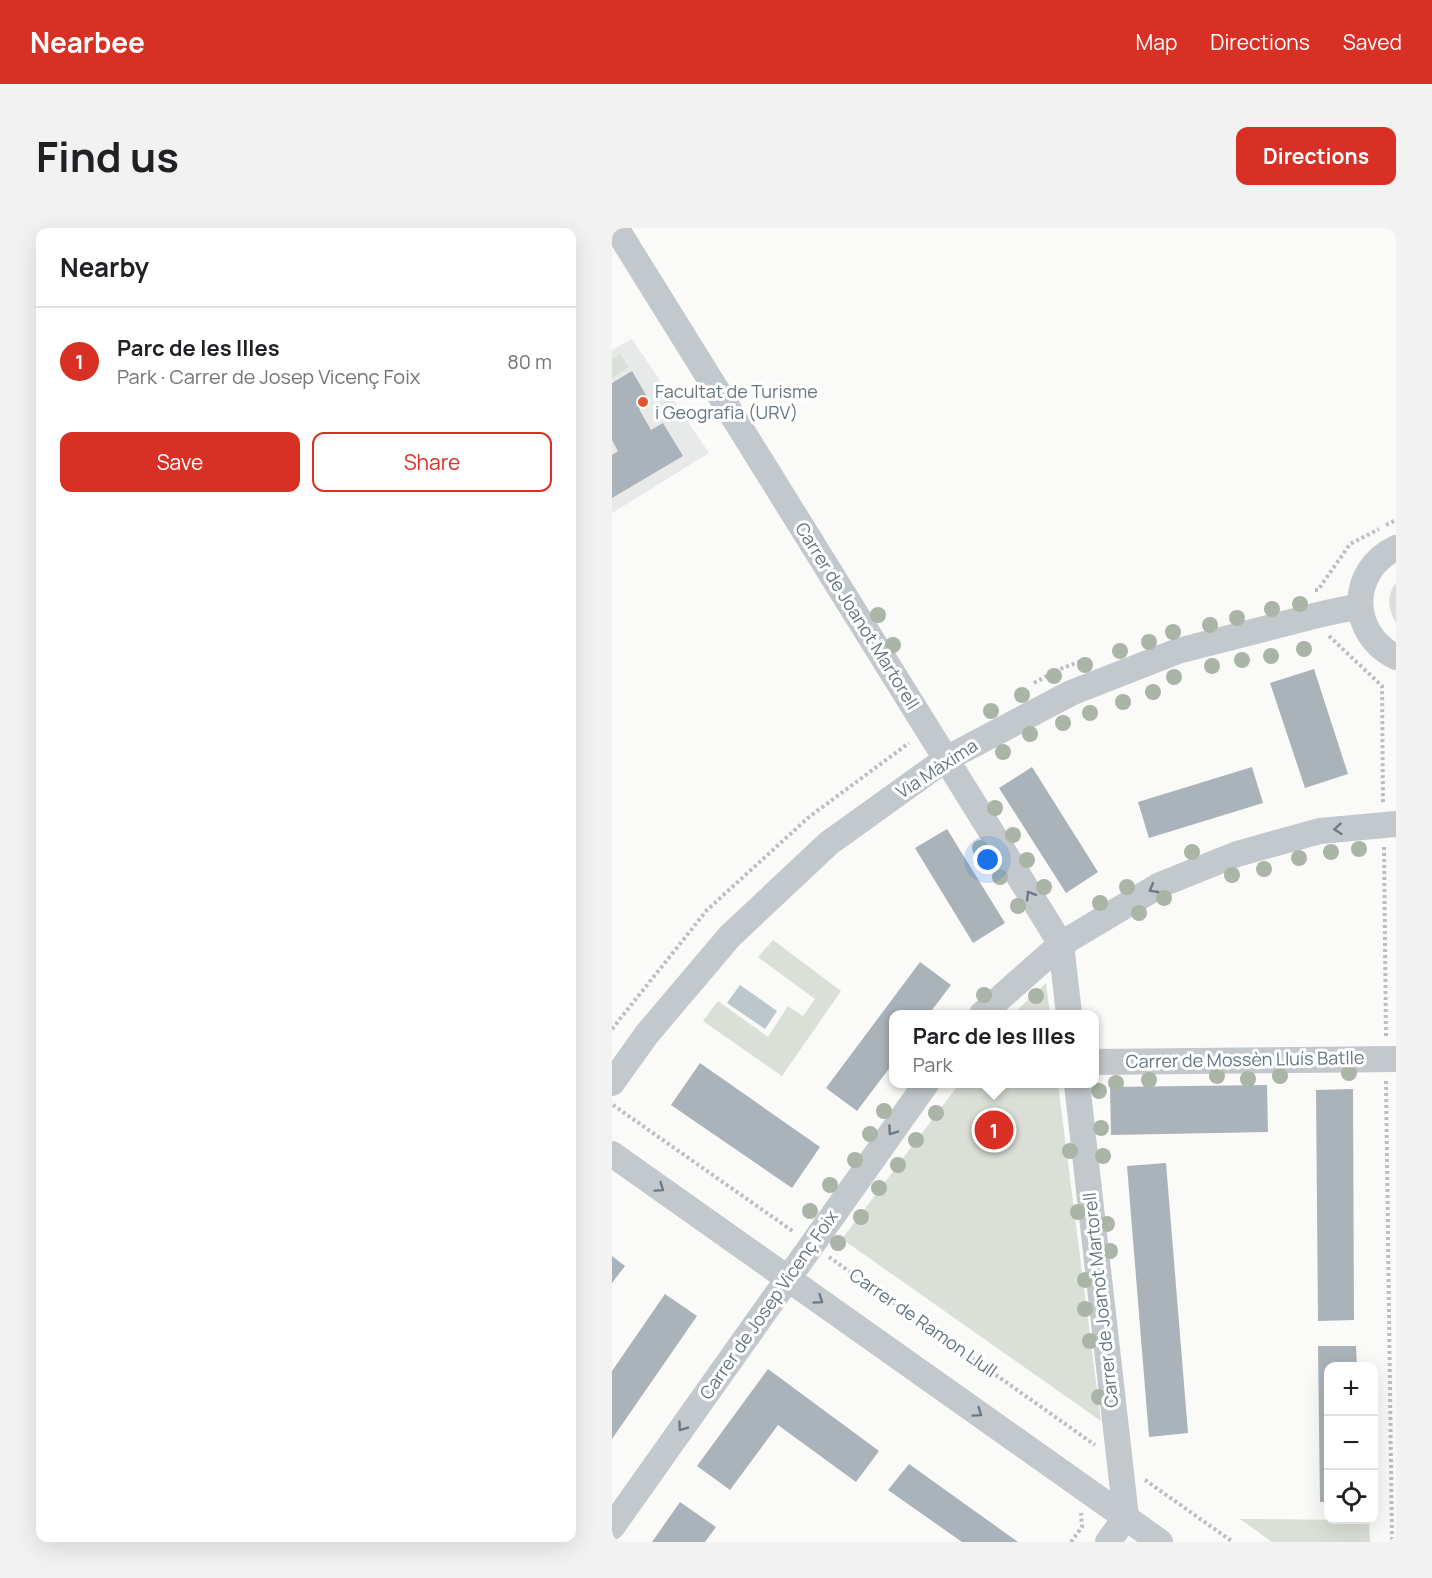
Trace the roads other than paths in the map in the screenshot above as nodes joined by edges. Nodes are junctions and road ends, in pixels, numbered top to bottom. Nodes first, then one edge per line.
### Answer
1 (616, 228) edge
2 (1396, 548) edge
3 (1360, 606) junction
4 (1396, 657) edge
5 (946, 759) junction
6 (1396, 824) edge
7 (1061, 944) junction
8 (987, 1010) edge
9 (1069, 1010) edge
10 (1396, 1059) edge
11 (1099, 1062) edge
12 (612, 1083) edge
13 (922, 1088) edge
14 (1078, 1088) edge
15 (612, 1154) edge
16 (788, 1278) junction
17 (1126, 1518) junction
18 (612, 1527) edge
19 (1108, 1542) edge
20 (1160, 1542) edge

1 - 5 street, Carrer de Joanot Martorell
2 - 3 street
3 - 4 street
3 - 5 street, Via Màxima
7 -> 5 street, Carrer de Joanot Martorell
5 - 12 street, Via Màxima
6 -> 7 street
7 - 8 street
7 - 9 street, Carrer de Joanot Martorell
10 - 11 street, Carrer de Mossèn Lluís Batlle
13 -> 16 street, Carrer de Josep Vicenç Foix
14 - 17 street, Carrer de Joanot Martorell
15 -> 16 street
16 -> 17 street
16 -> 18 street, Carrer de Josep Vicenç Foix
17 - 19 street
17 - 20 street

